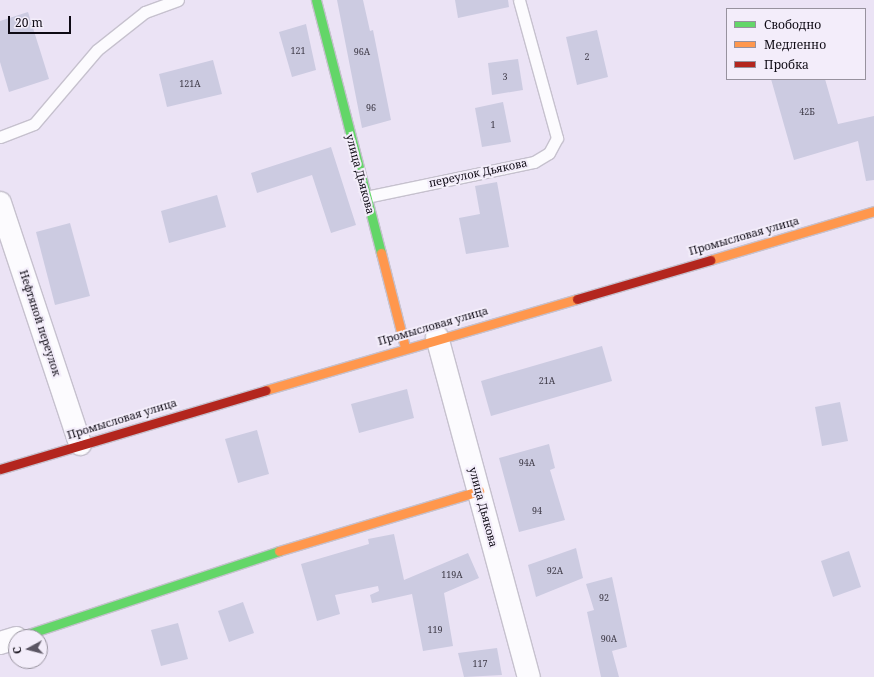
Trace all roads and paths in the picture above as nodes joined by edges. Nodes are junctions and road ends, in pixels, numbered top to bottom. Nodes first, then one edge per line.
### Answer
1 (178, 0) edge
2 (316, 0) edge
3 (519, 0) edge
4 (0, 137) edge
5 (366, 196) junction
6 (0, 203) edge
7 (874, 211) edge
8 (437, 337) junction
9 (405, 347) junction
10 (80, 444) junction
11 (0, 469) edge
12 (479, 491) junction
13 (43, 629) edge
14 (529, 677) edge

1 - 4 lane
2 - 5 street, улица Дьякова
3 - 5 lane, переулок Дьякова
5 - 9 street, улица Дьякова
6 - 10 street, Нефтяной переулок
7 - 8 street, Промысловая улица
8 - 9 street, Промысловая улица
8 - 12 street, улица Дьякова
9 - 10 street, Промысловая улица
10 - 11 street, Промысловая улица
12 - 13 street
12 - 14 street, улица Дьякова

